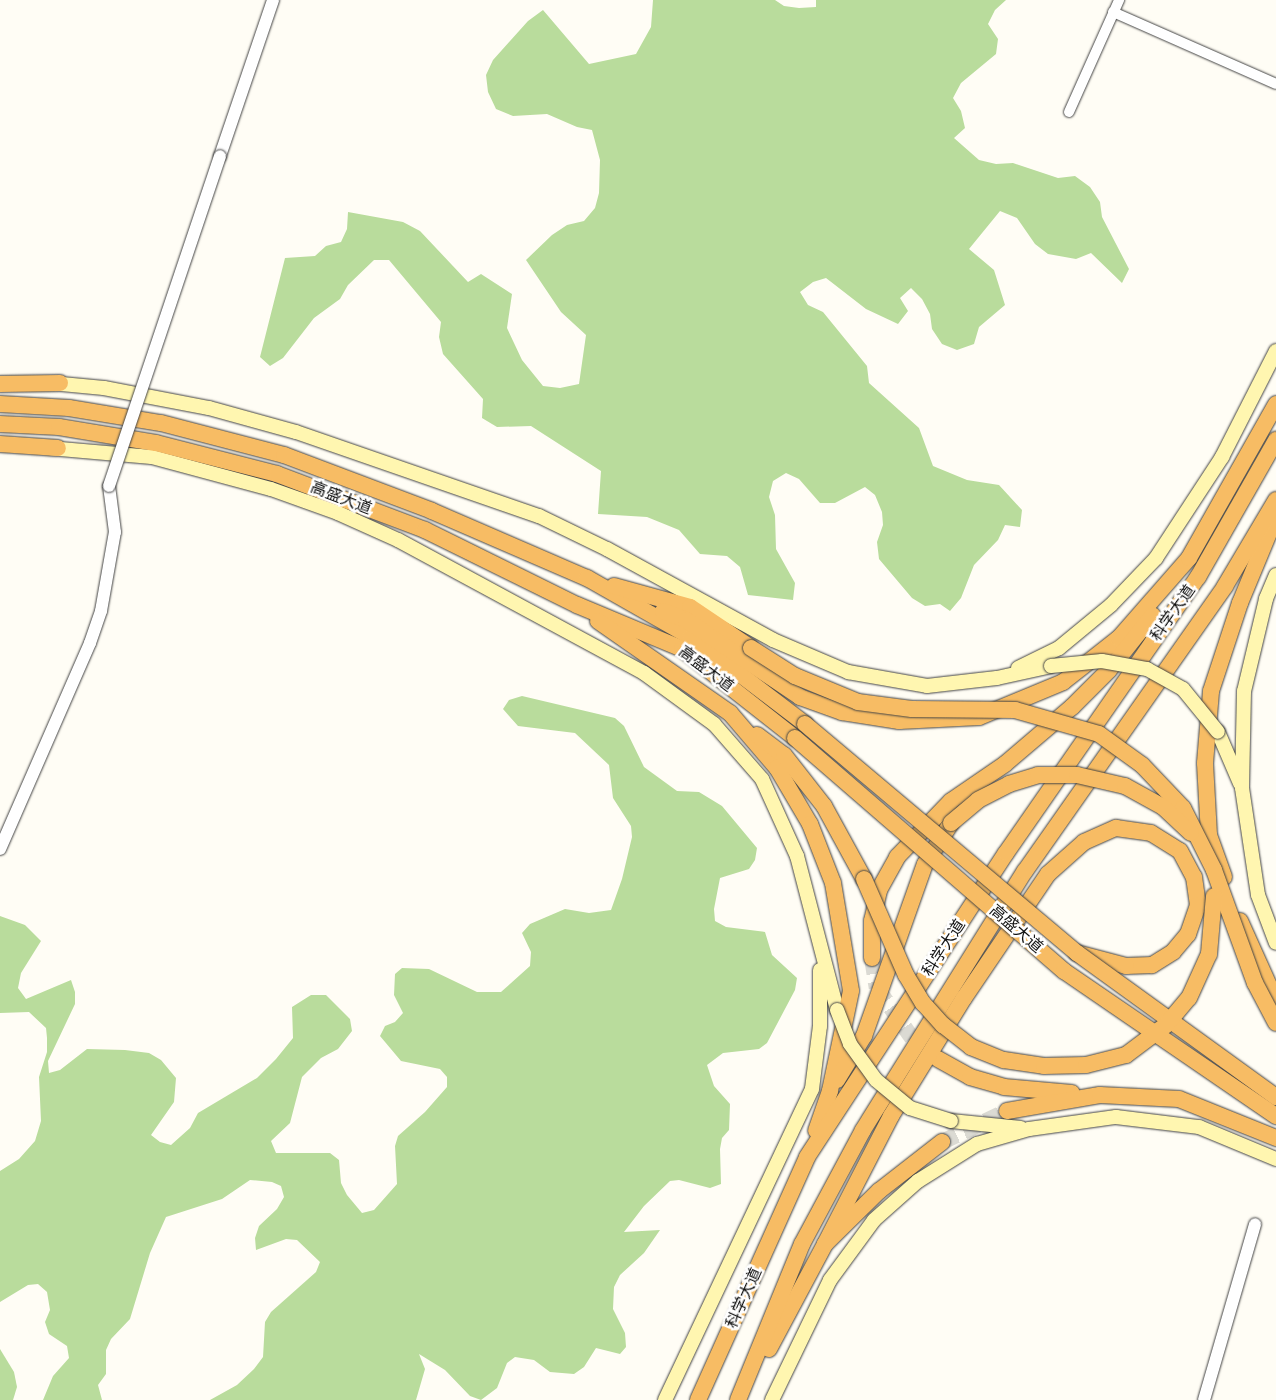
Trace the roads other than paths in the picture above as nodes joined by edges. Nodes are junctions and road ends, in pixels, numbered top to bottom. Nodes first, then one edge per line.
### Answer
1 (273, 0) edge
2 (1119, 0) edge
3 (1113, 12) junction
4 (1276, 84) edge
5 (1069, 112) dead end
6 (1276, 351) edge
7 (0, 379) edge
8 (60, 383) junction
9 (0, 384) edge
10 (0, 404) edge
11 (1276, 404) edge
12 (0, 424) edge
13 (1276, 440) edge
14 (0, 444) edge
15 (0, 448) edge
16 (58, 448) junction
17 (1276, 500) edge
18 (1276, 516) edge
19 (1189, 558) junction
20 (1276, 575) edge
21 (587, 578) junction
22 (576, 605) junction
23 (997, 678) junction
24 (730, 713) junction
25 (1242, 788) junction
26 (1204, 838) junction
27 (0, 849) edge
28 (1276, 943) edge
29 (820, 949) junction
30 (1077, 953) junction
31 (872, 958) tunnel mouth
32 (1276, 1001) edge
33 (1276, 1023) edge
34 (938, 1059) tunnel mouth
35 (830, 1091) junction
36 (1100, 1095) junction
37 (1276, 1097) edge
38 (1007, 1111) tunnel mouth
39 (1276, 1116) edge
40 (1029, 1129) junction
41 (1276, 1138) edge
42 (942, 1142) tunnel mouth
43 (807, 1157) junction
44 (1276, 1159) edge
45 (1255, 1224) dead end
46 (825, 1244) junction
47 (665, 1400) edge
48 (698, 1400) edge
49 (738, 1400) edge
50 (742, 1400) edge
51 (772, 1400) edge
52 (1204, 1400) edge

1 - 27 street, bridge
2 - 3 street
3 - 4 street
3 - 5 street
6 - 23 main road
7 - 8 main road
8 - 9 highway
8 - 23 main road
10 - 21 highway, 高盛大道
11 - 19 highway
12 - 22 highway, 高盛大道
13 - 43 highway, 科学大道
14 - 16 highway
15 - 16 main road, 高盛大道
16 - 29 main road, 高盛大道
17 - 49 highway, 科学大道
18 - 26 highway
19 - 21 highway
19 - 31 highway
20 - 25 main road
21 - 26 highway, bridge
21 - 30 highway, 高盛大道, bridge
22 - 24 highway
22 - 39 highway, 高盛大道, bridge
23 - 25 main road, bridge
24 - 26 highway, bridge
24 - 35 highway
25 - 28 main road
26 - 32 highway
26 - 33 highway, bridge
26 - 35 highway, bridge
29 - 40 main road, bridge
29 - 47 main road, 科学大道
30 - 37 highway, 高盛大道, bridge
30 - 46 highway
34 - 36 highway
35 - 43 highway
36 - 38 highway
36 - 41 highway
40 - 44 main road
40 - 51 main road
42 - 46 highway
43 - 48 highway, 科学大道
45 - 52 street
46 - 50 highway

